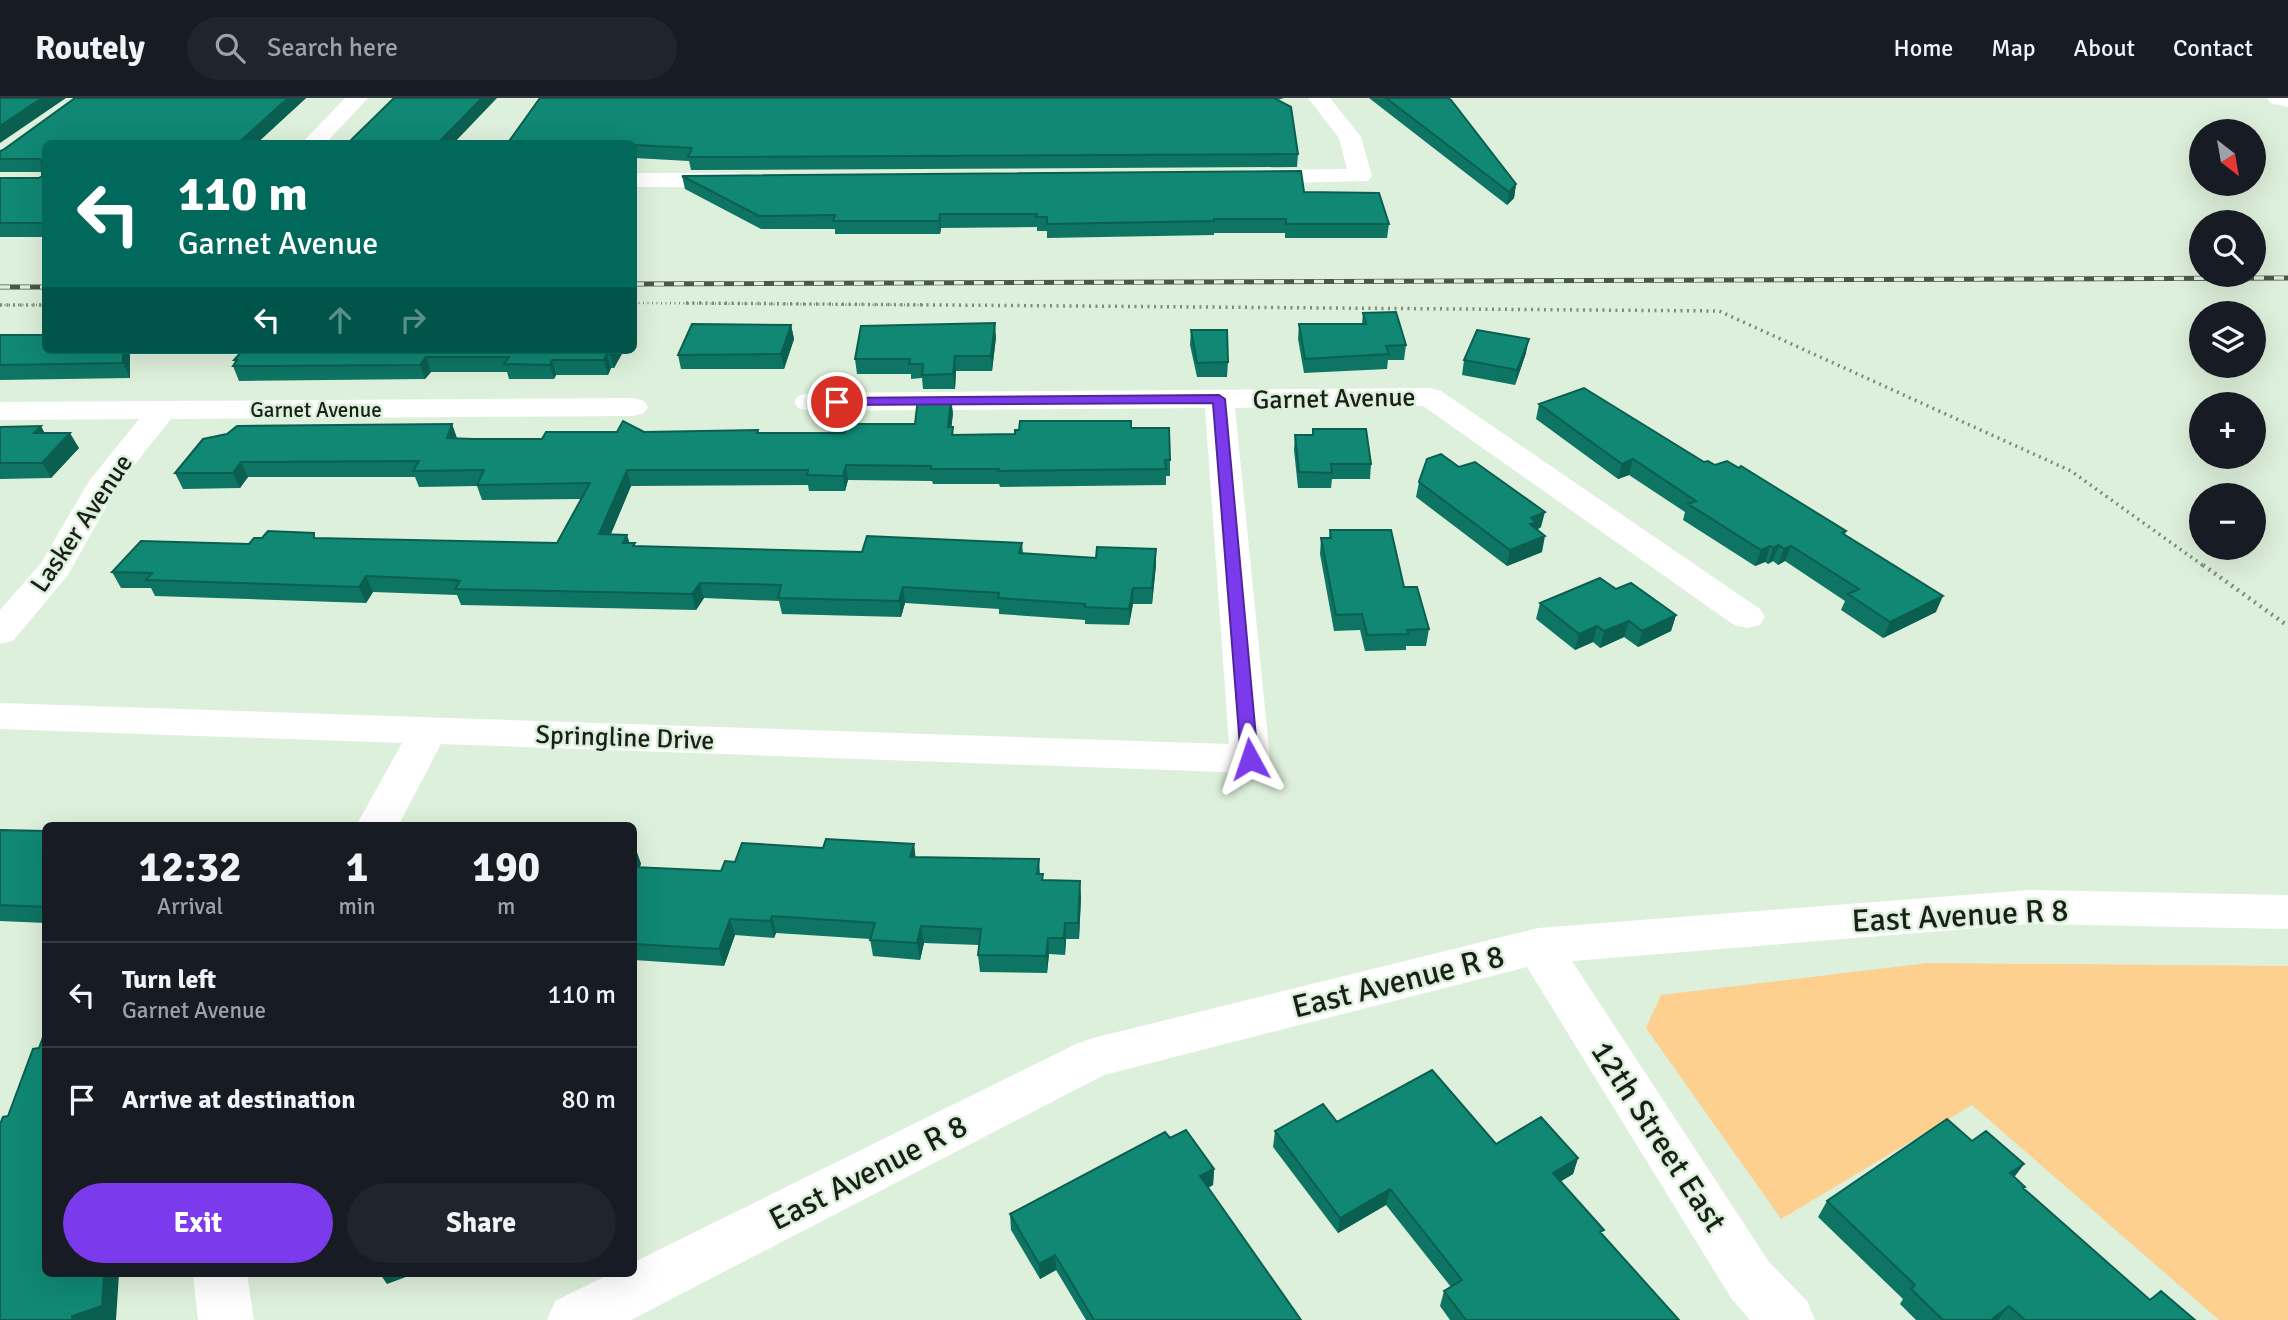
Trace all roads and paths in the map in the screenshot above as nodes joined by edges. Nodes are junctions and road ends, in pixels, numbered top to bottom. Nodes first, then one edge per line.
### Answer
1 (357, 98) edge
2 (1320, 98) edge
3 (2278, 98) edge
4 (2288, 101) edge
5 (316, 140) edge
6 (1220, 177) edge
7 (637, 180) edge
8 (759, 180) edge
9 (637, 303) edge
10 (0, 305) edge
11 (42, 305) edge
12 (1219, 399) junction
13 (809, 402) dead end
14 (632, 407) dead end
15 (0, 411) edge
16 (162, 411) junction
17 (1747, 617) dead end
18 (2288, 626) edge
19 (0, 633) edge
20 (0, 716) edge
21 (429, 730) junction
22 (379, 822) edge
23 (2288, 912) edge
24 (1538, 946) junction
25 (220, 1277) edge
26 (226, 1320) edge
27 (575, 1320) edge
28 (1787, 1320) edge

1 - 5 street
2 - 6 street
3 - 4 street
7 - 8 street
9 - 18 path
10 - 11 path
12 - 13 street, Garnet Avenue
12 - 17 street, Garnet Avenue
12 - 21 street, Springline Drive
14 - 16 street, Garnet Avenue
15 - 16 street, Garnet Avenue
16 - 19 street, Lasker Avenue
20 - 21 street, Springline Drive
21 - 22 street
23 - 24 street, East Avenue R 8
24 - 27 street, East Avenue R 8
24 - 28 street, 12th Street East
25 - 26 street

